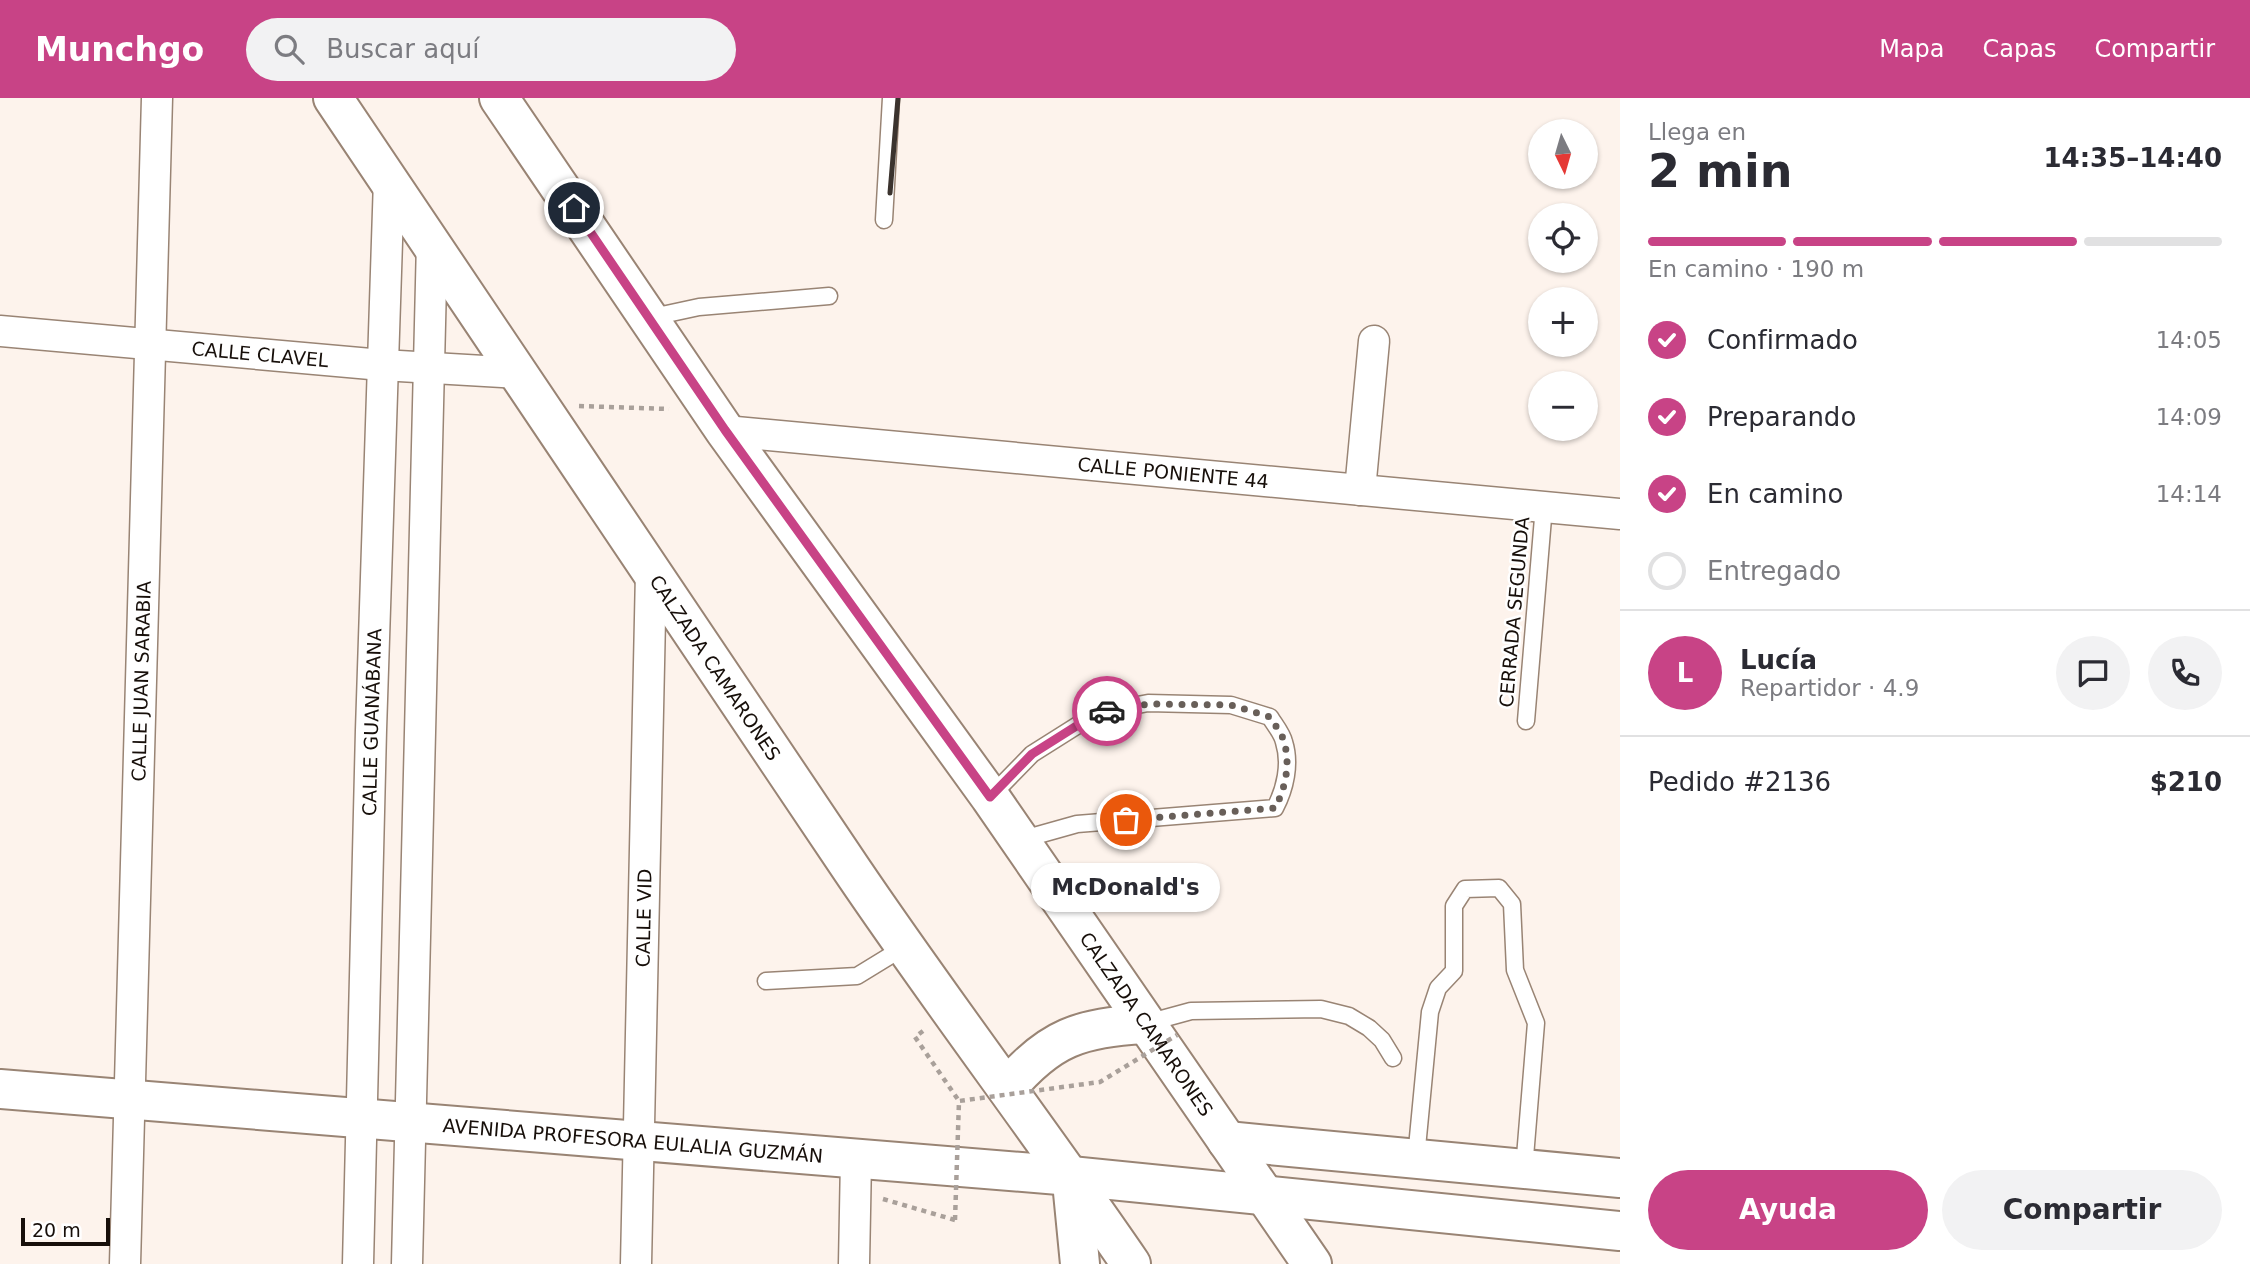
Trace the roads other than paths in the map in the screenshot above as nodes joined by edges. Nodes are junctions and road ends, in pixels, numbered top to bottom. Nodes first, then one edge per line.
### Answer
1 (157, 98) edge
2 (333, 98) edge
3 (499, 98) edge
4 (891, 98) edge
5 (389, 180) junction
6 (884, 220) dead end
7 (432, 242) junction
8 (829, 296) dead end
9 (648, 318) junction
10 (0, 331) edge
11 (1374, 341) dead end
12 (151, 346) junction
13 (382, 365) junction
14 (427, 368) junction
15 (520, 373) junction
16 (718, 421) junction
17 (1360, 490) junction
18 (1544, 506) junction
19 (1620, 514) edge
20 (651, 572) junction
21 (1526, 722) dead end
22 (371, 730) junction
23 (418, 731) junction
24 (990, 797) junction
25 (1020, 840) junction
26 (906, 946) junction
27 (766, 981) dead end
28 (1161, 1030) junction
29 (1393, 1058) dead end
30 (1007, 1088) junction
31 (0, 1089) edge
32 (128, 1100) junction
33 (361, 1119) junction
34 (410, 1123) junction
35 (638, 1141) junction
36 (1227, 1141) junction
37 (1416, 1158) junction
38 (1524, 1169) junction
39 (855, 1175) junction
40 (1071, 1176) junction
41 (1620, 1178) edge
42 (1265, 1195) junction
43 (1620, 1231) edge
44 (125, 1264) edge
45 (358, 1264) edge
46 (407, 1264) edge
47 (636, 1264) edge
48 (854, 1264) edge
49 (1080, 1264) edge
50 (1131, 1264) edge
51 (1311, 1264) edge

1 - 12 street, CALLE JUAN SARABIA
2 - 5 main road, CALZADA CAMARONES
3 - 9 main road, CALZADA CAMARONES
4 - 6 lane
5 - 7 main road, CALZADA CAMARONES
5 - 13 street, CALLE GUANÁBANA
7 - 14 street
7 - 15 main road, CALZADA CAMARONES
8 - 9 lane
9 - 16 main road, CALZADA CAMARONES
10 - 12 street, CALLE CLAVEL
11 - 17 street
12 - 13 street, CALLE CLAVEL
12 - 32 street, CALLE JUAN SARABIA
13 - 14 street, CALLE CLAVEL
13 - 22 street, CALLE GUANÁBANA
14 - 15 street, CALLE CLAVEL
14 - 23 street
15 - 20 main road, CALZADA CAMARONES
16 - 17 street, CALLE PONIENTE 44
16 - 24 main road, CALZADA CAMARONES
17 - 18 street, CALLE PONIENTE 44
18 - 19 street, CALLE PONIENTE 44
18 - 21 lane, CERRADA SEGUNDA
20 - 26 main road, CALZADA CAMARONES
20 - 35 street, CALLE VID
22 - 23 street
22 - 33 street, CALLE GUANÁBANA
23 - 34 street
24 - 25 main road, CALZADA CAMARONES
24 - 25 lane
25 - 28 main road, CALZADA CAMARONES
26 - 27 lane
26 - 30 main road, CALZADA CAMARONES
28 - 29 lane
28 - 30 main road
28 - 36 main road, CALZADA CAMARONES
30 - 40 main road, CALZADA CAMARONES
31 - 32 main road, AVENIDA PROFESORA EULALIA GUZMÁN
32 - 33 main road, AVENIDA PROFESORA EULALIA GUZMÁN
32 - 44 street, CALLE JUAN SARABIA
33 - 34 main road, AVENIDA PROFESORA EULALIA GUZMÁN
33 - 45 street, CALLE GUANÁBANA
34 - 35 main road, AVENIDA PROFESORA EULALIA GUZMÁN
34 - 46 street
35 - 39 main road, AVENIDA PROFESORA EULALIA GUZMÁN
35 - 47 street, CALLE VID
36 - 37 main road
36 - 42 main road, CALZADA CAMARONES
37 - 38 main road
37 - 38 lane
38 - 41 main road
39 - 40 main road, AVENIDA PROFESORA EULALIA GUZMÁN
39 - 48 street
40 - 42 main road, AVENIDA PROFESORA EULALIA GUZMÁN
40 - 49 main road
40 - 50 main road, CALZADA CAMARONES
42 - 43 main road, AVENIDA PROFESORA EULALIA GUZMÁN
42 - 51 main road, CALZADA CAMARONES

